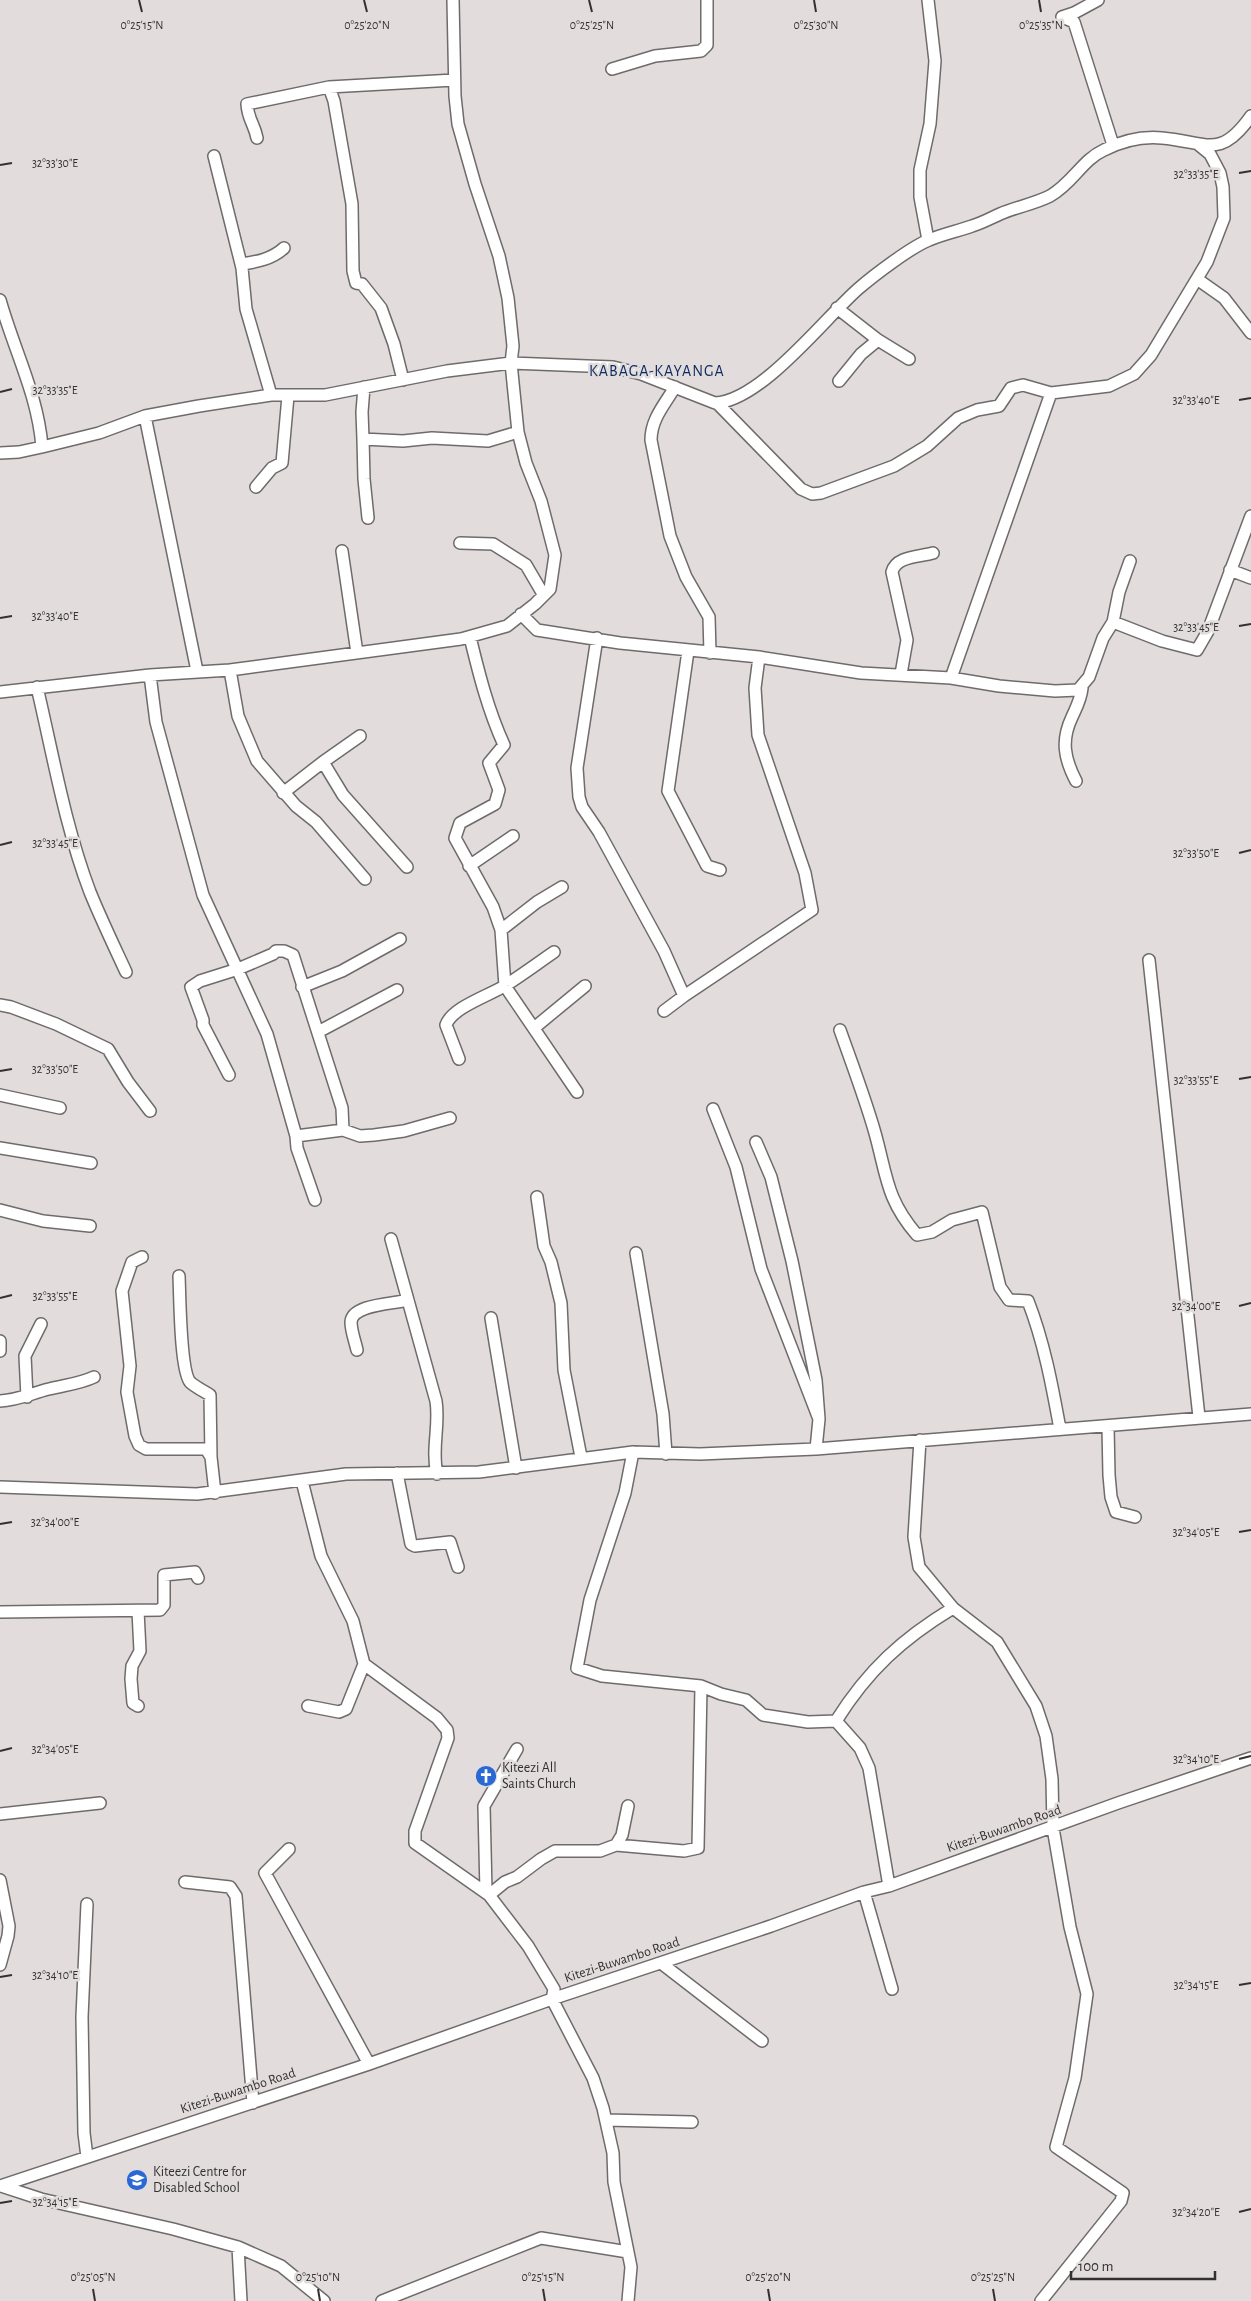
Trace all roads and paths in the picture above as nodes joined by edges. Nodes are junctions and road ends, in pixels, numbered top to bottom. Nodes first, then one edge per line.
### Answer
1 (454, 0) edge
2 (707, 0) edge
3 (928, 0) edge
4 (1076, 0) edge
5 (1098, 0) edge
6 (1074, 13) junction
7 (612, 69) dead end
8 (454, 80) junction
9 (330, 87) junction
10 (1251, 116) edge
11 (257, 138) dead end
12 (1113, 145) junction
13 (1198, 145) junction
14 (214, 156) dead end
15 (928, 240) junction
16 (284, 248) dead end
17 (241, 264) junction
18 (1197, 279) junction
19 (0, 300) edge
20 (837, 308) junction
21 (1251, 333) edge
22 (878, 340) junction
23 (908, 359) dead end
24 (511, 364) junction
25 (403, 380) junction
26 (839, 381) dead end
27 (364, 387) junction
28 (675, 387) junction
29 (1051, 393) junction
30 (271, 395) junction
31 (288, 396) junction
32 (717, 403) junction
33 (146, 416) junction
34 (518, 432) junction
35 (363, 439) junction
36 (42, 447) junction
37 (0, 453) edge
38 (256, 487) dead end
39 (1251, 516) edge
40 (368, 518) dead end
41 (460, 543) dead end
42 (342, 551) dead end
43 (933, 553) dead end
44 (1130, 561) dead end
45 (1230, 570) junction
46 (1251, 578) edge
47 (543, 594) junction
48 (521, 614) junction
49 (1113, 622) junction
50 (470, 637) junction
51 (597, 638) junction
52 (688, 651) junction
53 (357, 653) junction
54 (710, 653) junction
55 (759, 657) junction
56 (230, 670) junction
57 (197, 671) junction
58 (901, 674) junction
59 (150, 675) junction
60 (951, 678) junction
61 (37, 687) junction
62 (1082, 688) junction
63 (0, 692) edge
64 (360, 736) dead end
65 (322, 762) junction
66 (1076, 781) dead end
67 (283, 793) junction
68 (513, 836) dead end
69 (469, 866) junction
70 (406, 867) dead end
71 (720, 870) dead end
72 (365, 879) dead end
73 (562, 887) dead end
74 (501, 930) junction
75 (400, 939) dead end
76 (554, 952) dead end
77 (1148, 960) dead end
78 (238, 969) junction
79 (126, 972) dead end
80 (505, 986) junction
81 (585, 986) dead end
82 (302, 987) junction
83 (397, 990) dead end
84 (684, 996) junction
85 (0, 1006) edge
86 (664, 1011) dead end
87 (534, 1028) junction
88 (840, 1030) dead end
89 (318, 1032) junction
90 (458, 1059) dead end
91 (229, 1075) dead end
92 (576, 1092) dead end
93 (0, 1094) edge
94 (60, 1108) dead end
95 (713, 1109) dead end
96 (150, 1111) dead end
97 (450, 1118) dead end
98 (343, 1130) junction
99 (296, 1136) junction
100 (756, 1142) dead end
101 (0, 1148) edge
102 (91, 1163) dead end
103 (537, 1197) dead end
104 (315, 1200) dead end
105 (0, 1210) edge
106 (90, 1226) dead end
107 (391, 1239) dead end
108 (636, 1253) dead end
109 (142, 1257) dead end
110 (179, 1276) dead end
111 (408, 1300) junction
112 (490, 1318) dead end
113 (41, 1324) dead end
114 (0, 1341) edge
115 (357, 1350) dead end
116 (0, 1352) edge
117 (94, 1377) dead end
118 (27, 1397) junction
119 (0, 1401) edge
120 (1251, 1414) edge
121 (1199, 1417) junction
122 (819, 1419) junction
123 (1108, 1427) junction
124 (1060, 1428) junction
125 (920, 1440) junction
126 (816, 1449) junction
127 (634, 1452) junction
128 (666, 1454) junction
129 (211, 1457) junction
130 (581, 1457) junction
131 (516, 1468) junction
132 (397, 1473) junction
133 (438, 1474) junction
134 (302, 1481) junction
135 (0, 1487) edge
136 (215, 1493) junction
137 (1134, 1517) dead end
138 (458, 1566) dead end
139 (198, 1578) dead end
140 (953, 1608) junction
141 (138, 1611) junction
142 (0, 1612) edge
143 (364, 1664) junction
144 (701, 1686) junction
145 (138, 1706) dead end
146 (308, 1706) dead end
147 (836, 1721) junction
148 (517, 1749) dead end
149 (1251, 1758) edge
150 (100, 1803) dead end
151 (628, 1806) dead end
152 (0, 1814) edge
153 (1053, 1828) junction
154 (616, 1845) junction
155 (289, 1849) dead end
156 (0, 1880) edge
157 (185, 1882) dead end
158 (889, 1886) junction
159 (864, 1892) junction
160 (487, 1894) junction
161 (87, 1904) dead end
162 (661, 1962) junction
163 (0, 1965) edge
164 (892, 1989) dead end
165 (552, 1998) junction
166 (762, 2041) dead end
167 (369, 2064) junction
168 (253, 2103) junction
169 (606, 2120) junction
170 (692, 2122) dead end
171 (87, 2157) junction
172 (0, 2186) edge
173 (238, 2247) junction
174 (628, 2252) junction
175 (241, 2301) edge
176 (324, 2301) edge
177 (382, 2301) edge
178 (628, 2301) edge
179 (1041, 2301) edge

1 - 8 street
2 - 7 street
3 - 15 street
4 - 6 street
5 - 6 street
6 - 12 street
8 - 9 street
8 - 24 street
9 - 11 street
9 - 25 street
10 - 13 street
12 - 13 street
12 - 15 street
13 - 18 street
14 - 17 street
15 - 20 street
16 - 17 street
17 - 30 street
18 - 21 street
18 - 29 street
19 - 36 street
20 - 22 street
20 - 32 street
22 - 23 street
22 - 26 street
24 - 25 street
24 - 28 street
24 - 34 street
25 - 27 street
27 - 31 street
27 - 35 street
28 - 32 street
28 - 54 street
29 - 32 street
29 - 60 street
30 - 31 street
30 - 33 street
31 - 38 street
33 - 36 street
33 - 57 street
34 - 35 street
34 - 47 street
35 - 40 street
36 - 37 street
39 - 45 street
41 - 47 street
42 - 53 street
43 - 58 street
44 - 49 street
45 - 46 street
45 - 49 street
47 - 48 street
48 - 50 street
48 - 51 street
49 - 62 street
50 - 53 street
50 - 69 street
51 - 52 street
51 - 84 street
52 - 54 street
52 - 71 street
53 - 56 street
54 - 55 street
55 - 58 street
55 - 84 street
56 - 57 street
56 - 67 street
57 - 59 street
58 - 60 street
59 - 61 street
59 - 78 street
60 - 62 street
61 - 63 street
61 - 79 street
62 - 66 street
64 - 65 street
65 - 67 street
65 - 70 street
67 - 72 street
68 - 69 street
69 - 74 street
73 - 74 street
74 - 80 street
75 - 82 street
76 - 80 street
77 - 121 street
78 - 82 street
78 - 91 street
78 - 99 street
80 - 87 street
80 - 90 street
81 - 87 street
82 - 89 street
83 - 89 street
84 - 86 street
85 - 96 street
87 - 92 street
88 - 124 street
89 - 98 street
93 - 94 street
95 - 122 street
97 - 98 street
98 - 99 street
99 - 104 street
100 - 122 street
101 - 102 street
103 - 130 street
105 - 106 street
107 - 111 street
108 - 128 street
109 - 129 street
110 - 129 street
111 - 115 street
111 - 133 street
112 - 131 street
113 - 118 street
114 - 116 street
117 - 118 street
118 - 119 street
120 - 121 street
121 - 123 street
122 - 126 street
123 - 124 street
123 - 137 street
124 - 125 street
125 - 126 street
125 - 140 street
126 - 128 street
127 - 128 street
127 - 130 street
127 - 144 street
129 - 136 street
130 - 131 street
131 - 133 street
132 - 133 street
132 - 134 street
132 - 138 street
134 - 136 street
134 - 143 street
135 - 136 street
139 - 141 street
140 - 147 street
140 - 153 street
141 - 142 street
141 - 145 street
143 - 146 street
143 - 160 street
144 - 147 street
144 - 154 street
147 - 158 street
148 - 160 street
149 - 153 street, Kitezi-Buwambo Road
150 - 152 street
151 - 154 street
153 - 158 street, Kitezi-Buwambo Road
153 - 179 street
154 - 160 street
155 - 167 street
156 - 163 street
157 - 168 street
158 - 159 street, Kitezi-Buwambo Road
159 - 162 street, Kitezi-Buwambo Road
159 - 164 street
160 - 165 street
161 - 171 street
162 - 165 street, Kitezi-Buwambo Road
162 - 166 street
165 - 167 street, Kitezi-Buwambo Road
165 - 169 street
167 - 168 street, Kitezi-Buwambo Road
168 - 171 street, Kitezi-Buwambo Road
169 - 170 street
169 - 174 street
171 - 172 street, Kitezi-Buwambo Road
172 - 173 street
173 - 175 street
173 - 176 street
174 - 177 street
174 - 178 street

